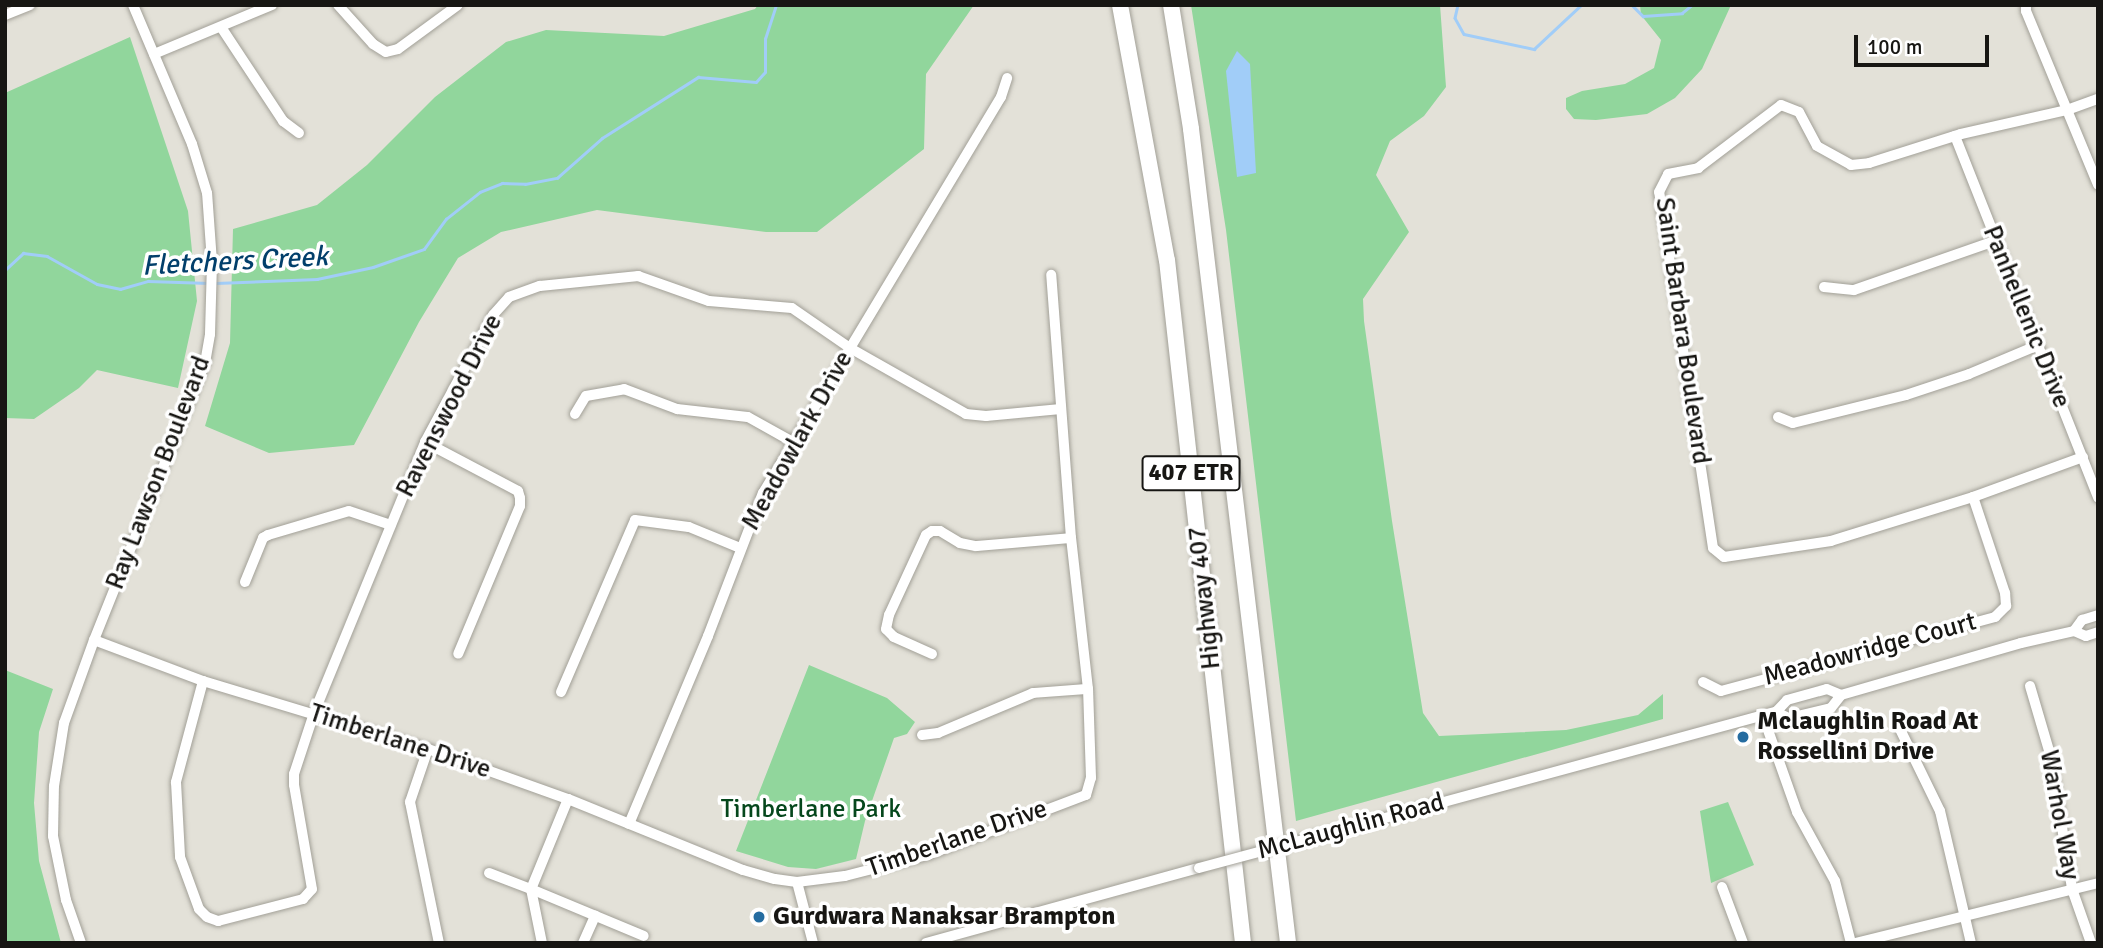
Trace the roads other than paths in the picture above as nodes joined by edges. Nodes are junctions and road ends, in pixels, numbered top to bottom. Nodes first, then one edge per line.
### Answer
1 (30, 5) edge
2 (133, 5) edge
3 (271, 5) edge
4 (338, 5) edge
5 (458, 5) edge
6 (1120, 5) edge
7 (1171, 5) edge
8 (2026, 5) edge
9 (5, 15) edge
10 (221, 27) junction
11 (154, 54) junction
12 (1007, 78) dead end
13 (2098, 99) edge
14 (2067, 110) junction
15 (299, 133) dead end
16 (1955, 136) junction
17 (2098, 185) edge
18 (1995, 241) junction
19 (1051, 275) dead end
20 (1824, 287) dead end
21 (2036, 346) junction
22 (850, 348) junction
23 (1061, 409) junction
24 (575, 414) dead end
25 (1778, 417) dead end
26 (425, 442) junction
27 (793, 442) junction
28 (2083, 457) junction
29 (1973, 498) junction
30 (2098, 498) edge
31 (391, 525) junction
32 (1071, 538) junction
33 (740, 548) junction
34 (245, 582) dead end
35 (2098, 615) edge
36 (2074, 631) junction
37 (2098, 632) edge
38 (94, 640) junction
39 (458, 654) dead end
40 (932, 654) dead end
41 (203, 681) junction
42 (1703, 682) dead end
43 (2030, 686) dead end
44 (1087, 688) junction
45 (561, 692) dead end
46 (1841, 695) junction
47 (1776, 712) junction
48 (314, 713) junction
49 (1763, 716) junction
50 (1898, 725) dead end
51 (922, 735) dead end
52 (428, 749) junction
53 (568, 799) junction
54 (629, 824) junction
55 (489, 873) dead end
56 (797, 882) junction
57 (2098, 883) edge
58 (1723, 887) dead end
59 (531, 889) junction
60 (2072, 889) junction
61 (1963, 914) junction
62 (594, 916) junction
63 (644, 936) dead end
64 (81, 943) edge
65 (439, 943) edge
66 (542, 943) edge
67 (583, 943) edge
68 (813, 943) edge
69 (926, 943) edge
70 (1243, 943) edge
71 (1288, 943) edge
72 (1743, 943) edge
73 (1853, 943) edge
74 (1971, 943) edge
75 (2091, 943) edge

1 - 9 street
2 - 11 street, Ray Lawson Boulevard
3 - 10 street
4 - 5 street
6 - 70 highway, Highway 407 / 407 ETR
7 - 71 highway, Highway 407 / 407 ETR
8 - 14 street
10 - 11 street
10 - 15 street
11 - 38 street, Ray Lawson Boulevard
12 - 22 street, Meadowlark Drive
13 - 14 street, Saint Barbara Boulevard
14 - 16 street, Saint Barbara Boulevard
14 - 17 street
16 - 18 street, Panhellenic Drive
16 - 29 street, Saint Barbara Boulevard
18 - 20 street
18 - 21 street, Panhellenic Drive
19 - 23 street, Timberlane Drive
21 - 25 street
21 - 28 street, Panhellenic Drive
22 - 23 street, Ravenswood Drive
22 - 26 street, Ravenswood Drive
22 - 27 street, Meadowlark Drive
23 - 32 street, Timberlane Drive
24 - 27 street
26 - 31 street, Ravenswood Drive
26 - 39 street
27 - 33 street, Meadowlark Drive
28 - 29 street, Saint Barbara Boulevard
28 - 30 street, Panhellenic Drive
29 - 42 street, Meadowridge Court
31 - 34 street
31 - 48 street, Ravenswood Drive
32 - 40 street
32 - 44 street, Timberlane Drive
33 - 45 street
33 - 54 street, Meadowlark Drive
35 - 36 street, McLaughlin Road
36 - 37 street, McLaughlin Road
36 - 46 street, McLaughlin Road
38 - 41 street, Timberlane Drive
38 - 64 street, Ray Lawson Boulevard
41 - 48 street, Timberlane Drive
41 - 48 street, Ravenswood Drive
43 - 60 street, Warhol Way
44 - 51 street
44 - 56 street, Timberlane Drive
46 - 47 street, McLaughlin Road
46 - 47 street, McLaughlin Road
47 - 49 street, McLaughlin Road
48 - 52 street, Timberlane Drive
49 - 69 street, McLaughlin Road, bridge
49 - 73 street
50 - 61 street
52 - 53 street, Timberlane Drive
52 - 65 street
53 - 54 street, Timberlane Drive
53 - 59 street
54 - 56 street, Timberlane Drive
55 - 59 street
56 - 68 street
57 - 60 street
58 - 72 street
59 - 62 street
59 - 66 street
60 - 61 street
60 - 75 street, Warhol Way
61 - 73 street
61 - 74 street
62 - 63 street
62 - 67 street

